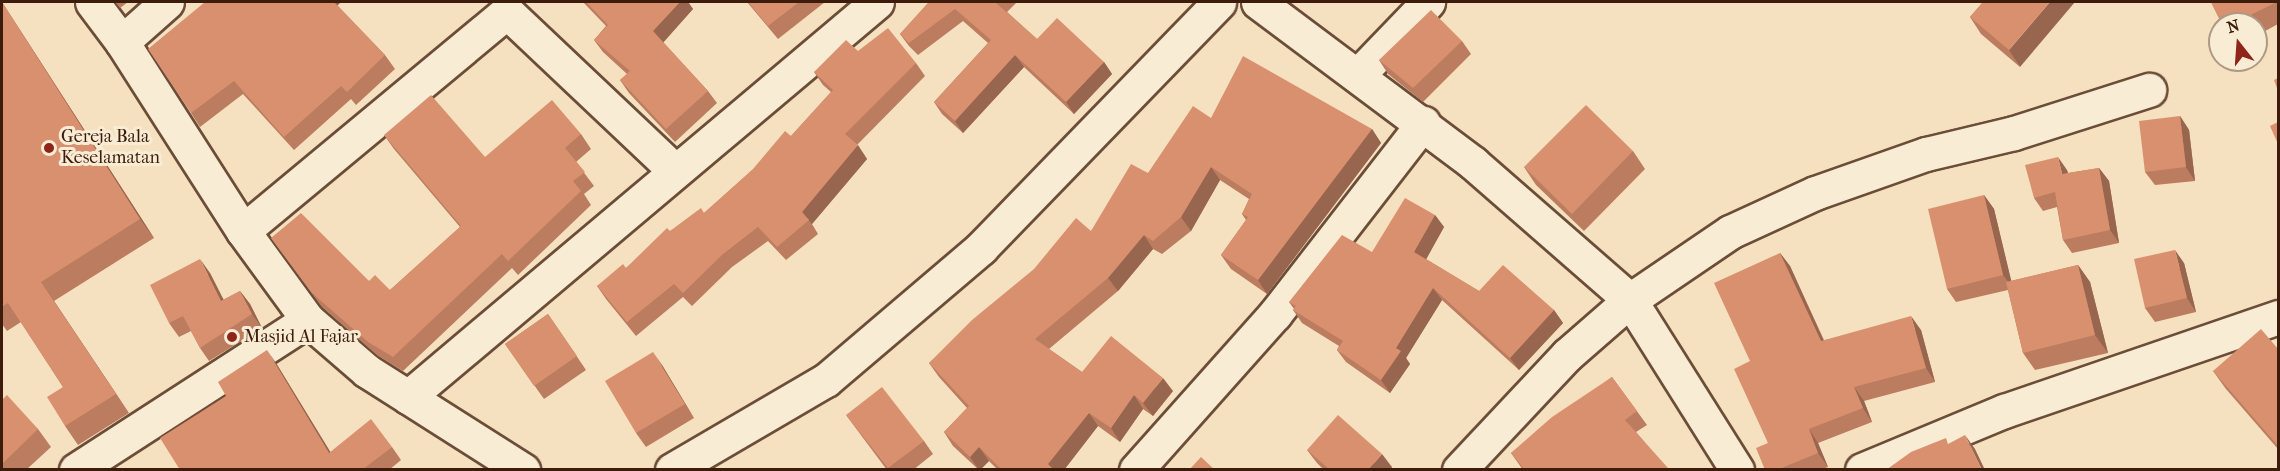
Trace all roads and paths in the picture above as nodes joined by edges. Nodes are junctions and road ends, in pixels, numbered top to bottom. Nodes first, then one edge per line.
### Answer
1 (92, 2) edge
2 (167, 2) edge
3 (877, 2) edge
4 (1219, 2) edge
5 (1258, 2) edge
6 (1428, 2) edge
7 (513, 7) edge
8 (122, 42) junction
9 (1359, 74) junction
10 (2149, 90) dead end
11 (1423, 123) junction
12 (674, 171) junction
13 (243, 231) junction
14 (1630, 300) junction
15 (2278, 317) edge
16 (308, 320) junction
17 (408, 397) junction
18 (76, 470) edge
19 (523, 470) edge
20 (672, 470) edge
21 (1136, 470) edge
22 (1459, 470) edge
23 (1737, 470) edge
24 (1862, 470) edge

1 - 8 street
2 - 8 street
3 - 12 street
4 - 20 street
5 - 9 street
6 - 9 street
7 - 12 street
7 - 13 street
8 - 13 street
9 - 11 street
10 - 14 street
11 - 14 street
11 - 21 street
12 - 17 street
13 - 16 street
14 - 22 street
14 - 23 street
15 - 24 street
16 - 17 street
16 - 18 street
17 - 19 street

